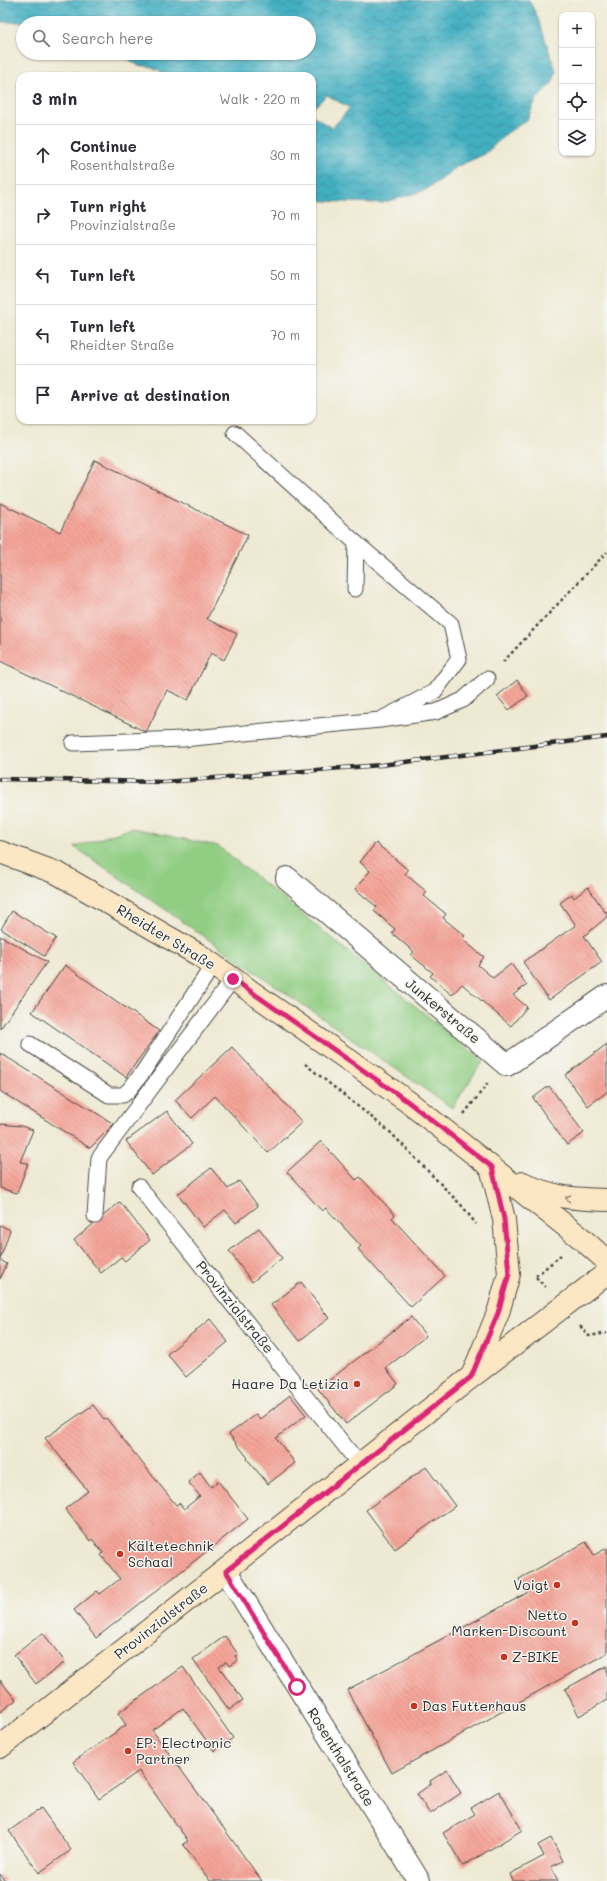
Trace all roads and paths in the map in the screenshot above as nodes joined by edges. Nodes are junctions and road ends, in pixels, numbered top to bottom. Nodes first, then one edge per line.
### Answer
1 (235, 433) dead end
2 (356, 544) junction
3 (607, 552) edge
4 (355, 589) dead end
5 (487, 679) joint
6 (380, 720) junction
7 (73, 743) dead end
8 (0, 852) edge
9 (287, 878) dead end
10 (213, 965) junction
11 (233, 979) junction
12 (607, 996) edge
13 (30, 1044) dead end
14 (302, 1062) dead end
15 (507, 1065) junction
16 (470, 1119) dead end
17 (492, 1167) junction
18 (139, 1187) dead end
19 (607, 1200) edge
20 (95, 1216) dead end
21 (479, 1229) dead end
22 (607, 1261) edge
23 (607, 1273) edge
24 (607, 1333) edge
25 (589, 1336) dead end
26 (471, 1377) junction
27 (360, 1465) junction
28 (226, 1571) junction
29 (0, 1747) edge
30 (418, 1881) edge

1 - 2 lane
2 - 4 lane
2 - 6 lane
3 - 5 path
5 - 6 lane
6 - 7 lane
8 - 10 main road, Rheidter Straße
9 - 15 street, Junkerstraße
10 - 11 main road, Rheidter Straße
10 - 13 lane
11 - 17 main road, Rheidter Straße
11 - 20 lane
12 - 15 street
14 - 21 path
15 - 16 path
19 -> 17 main road
17 - 22 main road, Rheidter Straße
17 - 26 main road
18 - 27 lane, Provinzialstraße
23 - 26 main road, Provinzialstraße
24 - 25 path
26 - 27 main road, Provinzialstraße
27 - 28 main road, Provinzialstraße
28 - 29 main road, Provinzialstraße
28 - 30 street, Rosenthalstraße

